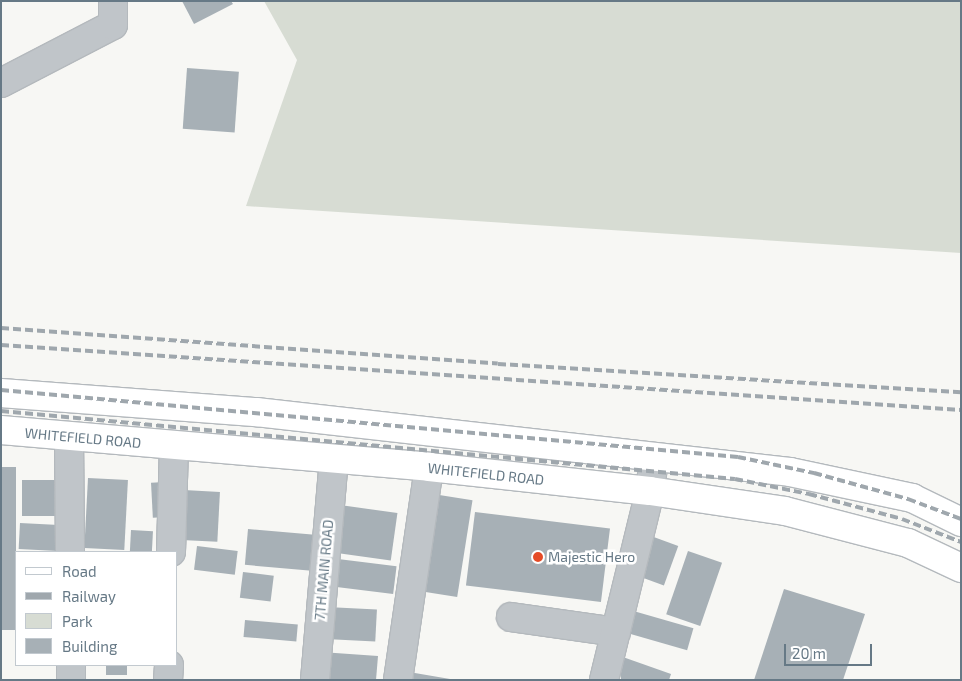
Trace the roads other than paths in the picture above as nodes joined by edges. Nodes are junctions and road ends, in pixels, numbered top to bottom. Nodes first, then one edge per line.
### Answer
1 (113, 1) edge
2 (1, 83) edge
3 (1, 393) edge
4 (1, 430) edge
5 (69, 436) junction
6 (174, 447) junction
7 (654, 457) junction
8 (334, 460) junction
9 (430, 467) junction
10 (650, 491) junction
11 (961, 522) edge
12 (70, 551) edge
13 (172, 551) edge
14 (961, 568) edge
15 (511, 617) dead end
16 (616, 632) junction
17 (71, 666) edge
18 (169, 666) edge
19 (71, 680) edge
20 (168, 680) edge
21 (315, 680) edge
22 (398, 680) edge
23 (604, 680) edge

1 - 2 street
3 - 7 main road
4 - 5 main road, WHITEFIELD ROAD
5 - 6 main road, WHITEFIELD ROAD
5 - 12 street
6 - 8 main road, WHITEFIELD ROAD
6 - 13 street
7 - 10 street
7 - 11 main road
8 - 9 main road, WHITEFIELD ROAD
8 - 21 street, 7TH MAIN ROAD
9 - 10 main road, WHITEFIELD ROAD
9 - 22 street
10 - 14 main road, WHITEFIELD ROAD
10 - 16 street
15 - 16 street
16 - 23 street
17 - 19 street
18 - 20 street

